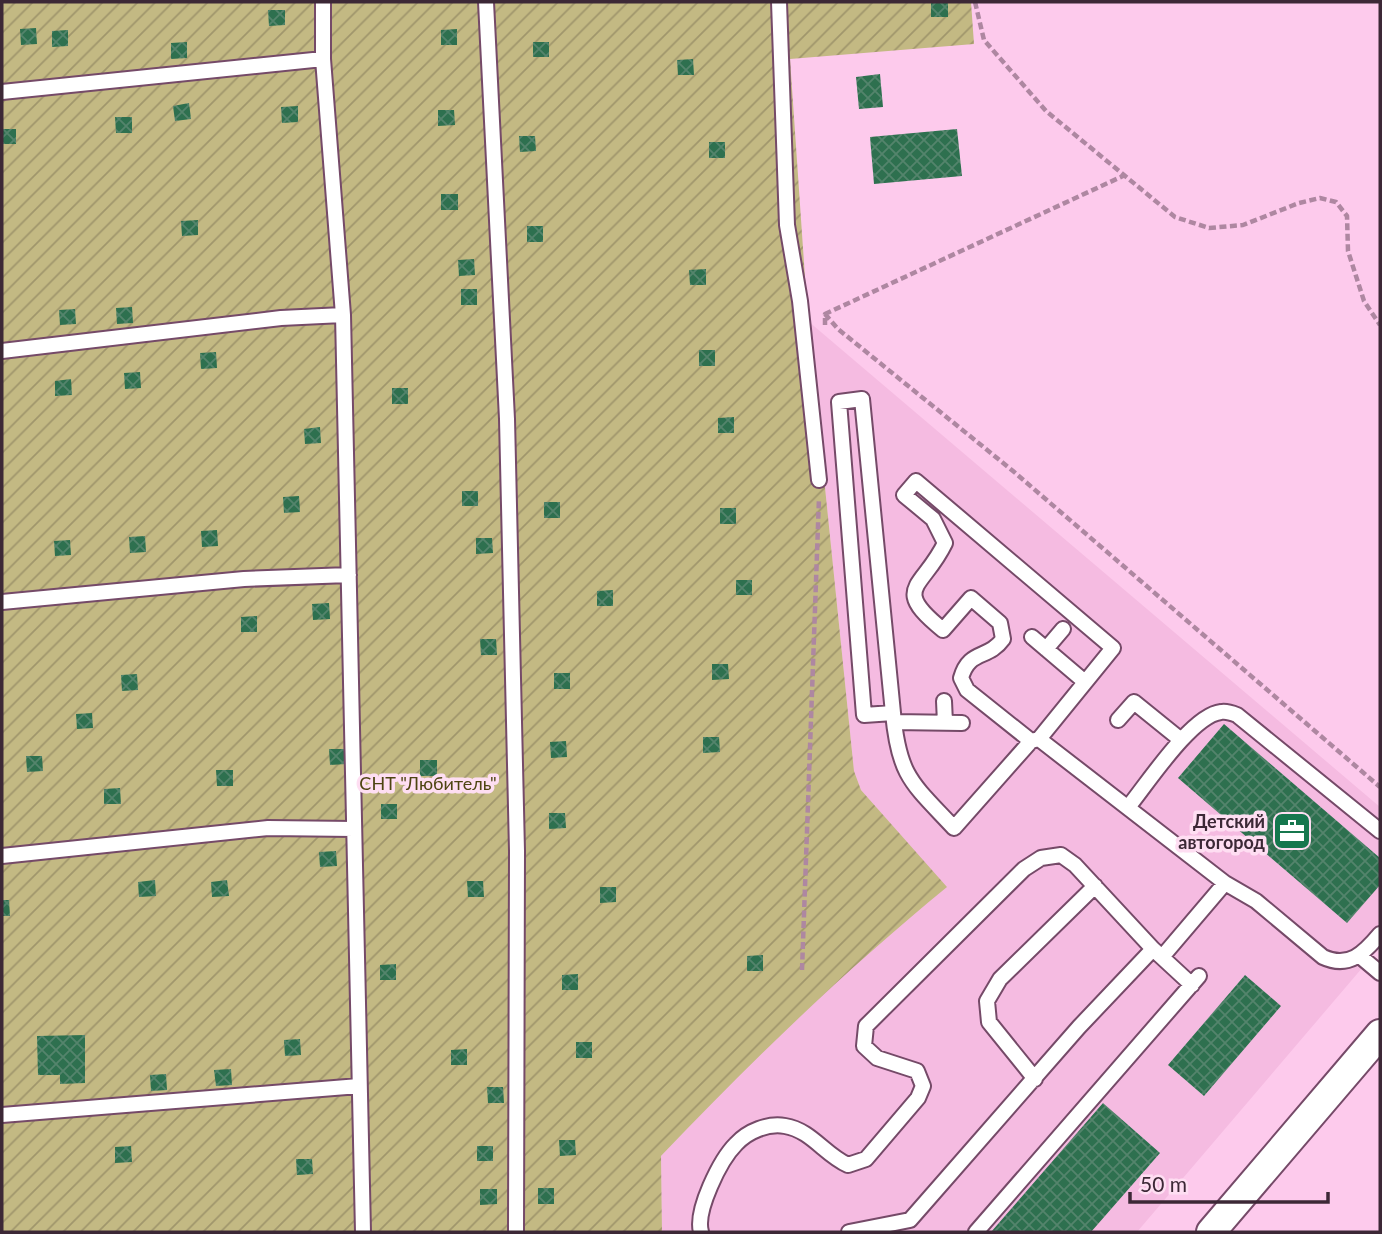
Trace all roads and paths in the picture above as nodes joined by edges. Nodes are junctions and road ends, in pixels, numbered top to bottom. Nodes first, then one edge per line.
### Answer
1 (323, 2) edge
2 (486, 2) edge
3 (779, 2) edge
4 (975, 2) edge
5 (323, 59) junction
6 (2, 92) edge
7 (825, 314) dead end
8 (344, 315) junction
9 (1380, 325) edge
10 (2, 351) edge
11 (820, 480) dead end
12 (349, 575) junction
13 (2, 602) edge
14 (1063, 629) dead end
15 (1032, 637) dead end
16 (1046, 649) junction
17 (1085, 682) junction
18 (944, 701) dead end
19 (893, 717) junction
20 (1118, 720) dead end
21 (945, 723) junction
22 (962, 723) dead end
23 (1035, 740) junction
24 (1181, 740) junction
25 (1380, 787) edge
26 (1129, 806) junction
27 (354, 829) junction
28 (1380, 831) edge
29 (2, 856) edge
30 (1225, 883) junction
31 (1095, 886) junction
32 (1380, 934) edge
33 (1157, 953) junction
34 (1361, 957) junction
35 (1380, 973) edge
36 (1380, 1034) edge
37 (1035, 1080) junction
38 (359, 1086) junction
39 (2, 1115) edge
40 (363, 1232) edge
41 (516, 1232) edge
42 (701, 1232) edge
43 (849, 1232) edge
44 (976, 1232) edge
45 (1211, 1232) edge

1 - 5 lane
2 - 41 lane
3 - 11 lane
4 - 9 path
5 - 6 lane
5 - 8 lane
7 - 25 path
8 - 10 lane
8 - 12 lane
12 - 13 lane
12 - 27 lane
14 - 16 lane
15 - 16 lane
16 - 17 lane
17 - 23 lane
17 - 23 lane
18 - 21 lane
19 - 19 lane
19 - 21 lane
19 - 23 lane
20 - 24 lane
21 - 22 lane
23 - 26 lane
24 - 26 lane
24 - 28 lane
26 - 30 lane
27 - 29 lane
27 - 38 lane
30 - 33 lane
30 - 34 lane
31 - 33 lane
31 - 37 lane
31 - 42 lane
32 - 34 lane
33 - 37 lane
33 - 44 lane
34 - 35 lane
36 - 45 street
37 - 43 lane
38 - 39 lane
38 - 40 lane

